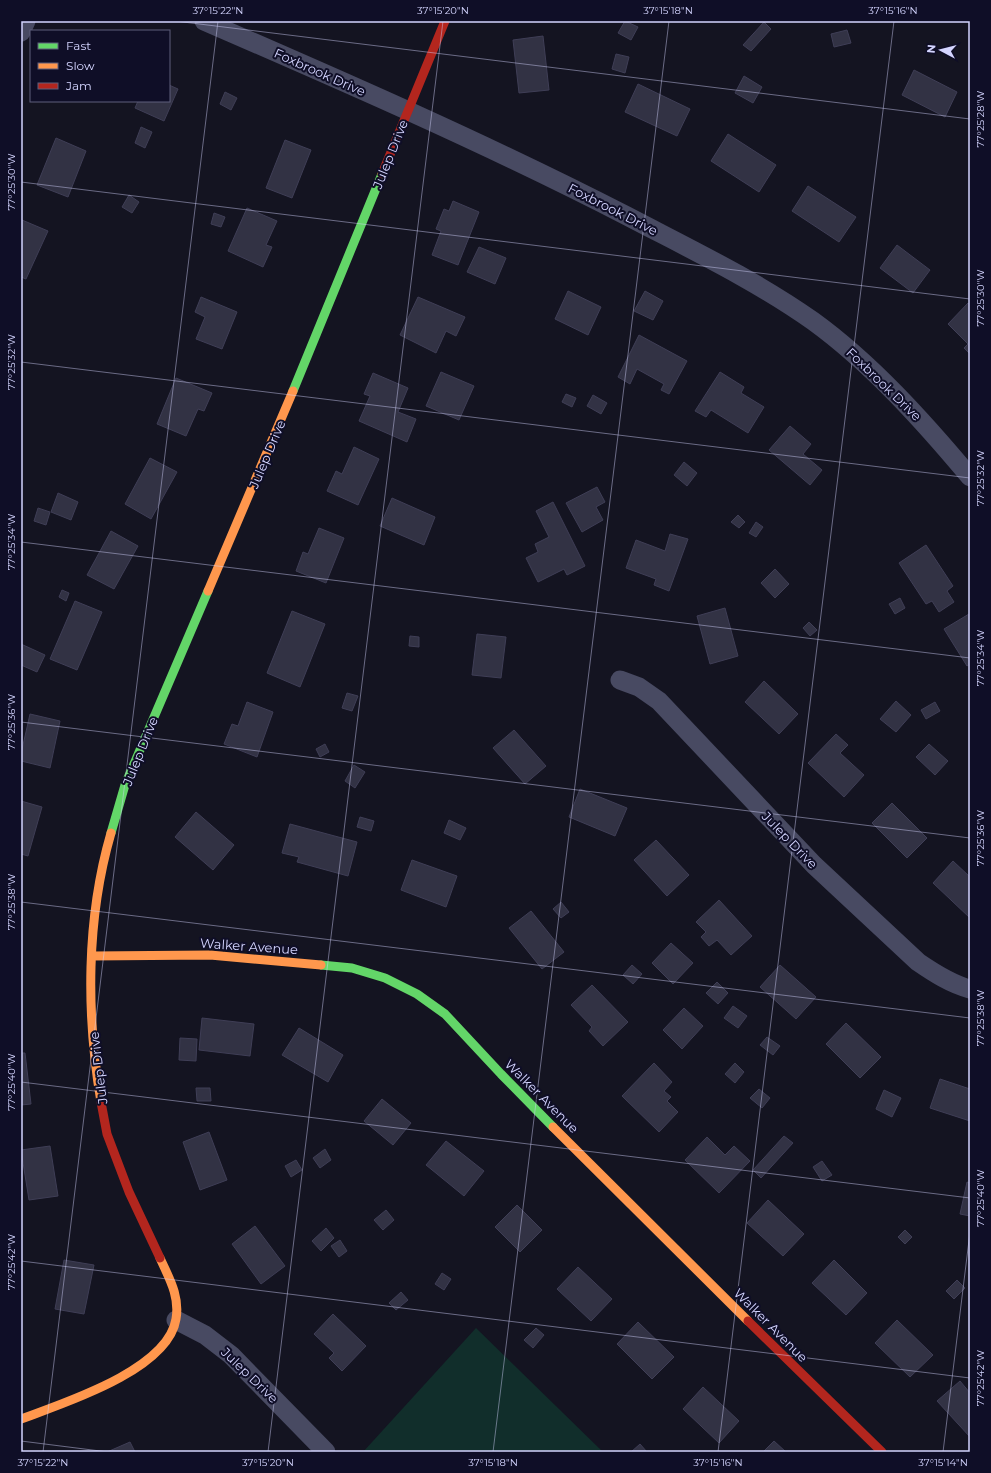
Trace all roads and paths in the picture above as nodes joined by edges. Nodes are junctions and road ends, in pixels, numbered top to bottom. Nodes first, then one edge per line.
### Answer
1 (26, 21) edge
2 (204, 21) edge
3 (445, 21) edge
4 (21, 32) edge
5 (408, 111) junction
6 (970, 477) edge
7 (620, 680) dead end
8 (92, 956) junction
9 (970, 989) edge
10 (176, 1320) junction
11 (21, 1419) edge
12 (326, 1452) edge
13 (882, 1452) edge

1 - 4 street
2 - 5 street, Foxbrook Drive
3 - 5 street, Julep Drive
5 - 6 street, Foxbrook Drive
5 - 8 street, Julep Drive
7 - 9 street, Julep Drive
8 - 10 street, Julep Drive
8 - 13 street, Walker Avenue
10 - 11 street
10 - 12 street, Julep Drive

